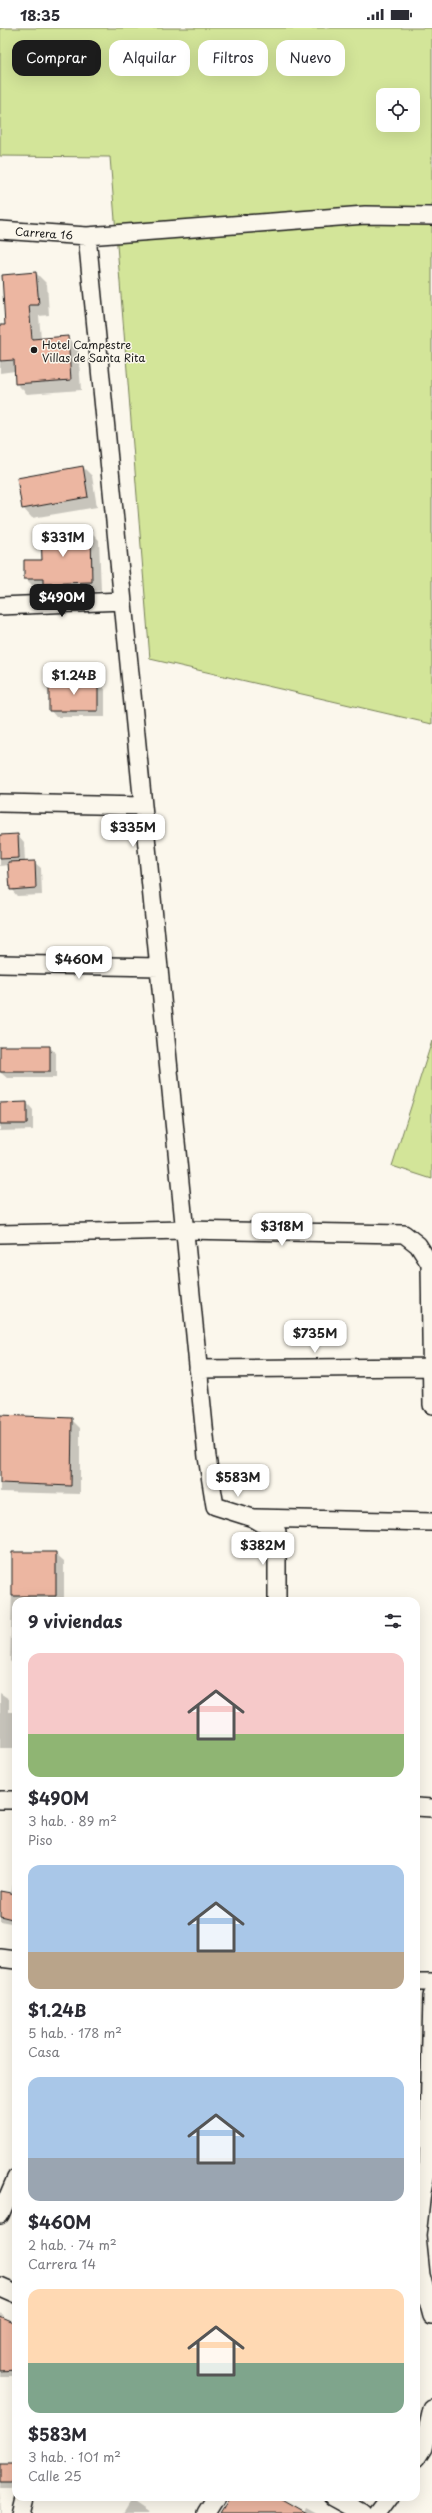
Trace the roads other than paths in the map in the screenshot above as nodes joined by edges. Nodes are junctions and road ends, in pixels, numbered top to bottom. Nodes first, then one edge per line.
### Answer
1 (432, 216) edge
2 (0, 230) edge
3 (87, 236) junction
4 (123, 601) junction
5 (0, 606) edge
6 (0, 803) edge
7 (143, 806) junction
8 (0, 964) edge
9 (159, 967) junction
10 (185, 1230) junction
11 (0, 1234) edge
12 (431, 1367) edge
13 (198, 1369) junction
14 (432, 1405) edge
15 (253, 1518) junction
16 (432, 1522) edge
17 (277, 1597) edge
18 (0, 1800) edge
19 (12, 1800) edge
20 (420, 1807) edge
21 (432, 1808) edge
22 (0, 1958) edge
23 (12, 1960) edge
24 (420, 1982) edge
25 (432, 1982) edge
26 (432, 1996) edge
27 (12, 2187) edge
28 (0, 2215) edge
29 (420, 2218) edge
30 (420, 2262) edge
31 (0, 2287) edge
32 (12, 2292) edge
33 (432, 2316) edge
34 (432, 2410) edge
35 (420, 2454) edge
36 (24, 2501) edge
37 (214, 2501) edge
38 (341, 2501) edge
39 (386, 2501) edge
40 (21, 2513) edge
41 (206, 2513) edge
42 (362, 2513) edge
43 (377, 2513) edge

1 - 3 street, Carrera 16
2 - 3 street, Carrera 16
3 - 4 street
4 - 5 street
4 - 7 street
6 - 7 street
7 - 9 street
8 - 9 street
9 - 10 street
10 - 11 street
10 - 12 street
10 - 13 street
12 - 13 street
12 - 14 street
13 - 15 street
15 - 16 street
15 - 17 street
18 - 19 street
20 - 21 street
22 - 23 street
24 - 25 street
26 - 29 street
27 - 28 street
30 - 33 street
31 - 32 street
34 - 35 street
36 - 40 street
37 - 41 street
38 - 42 street
39 - 43 street

